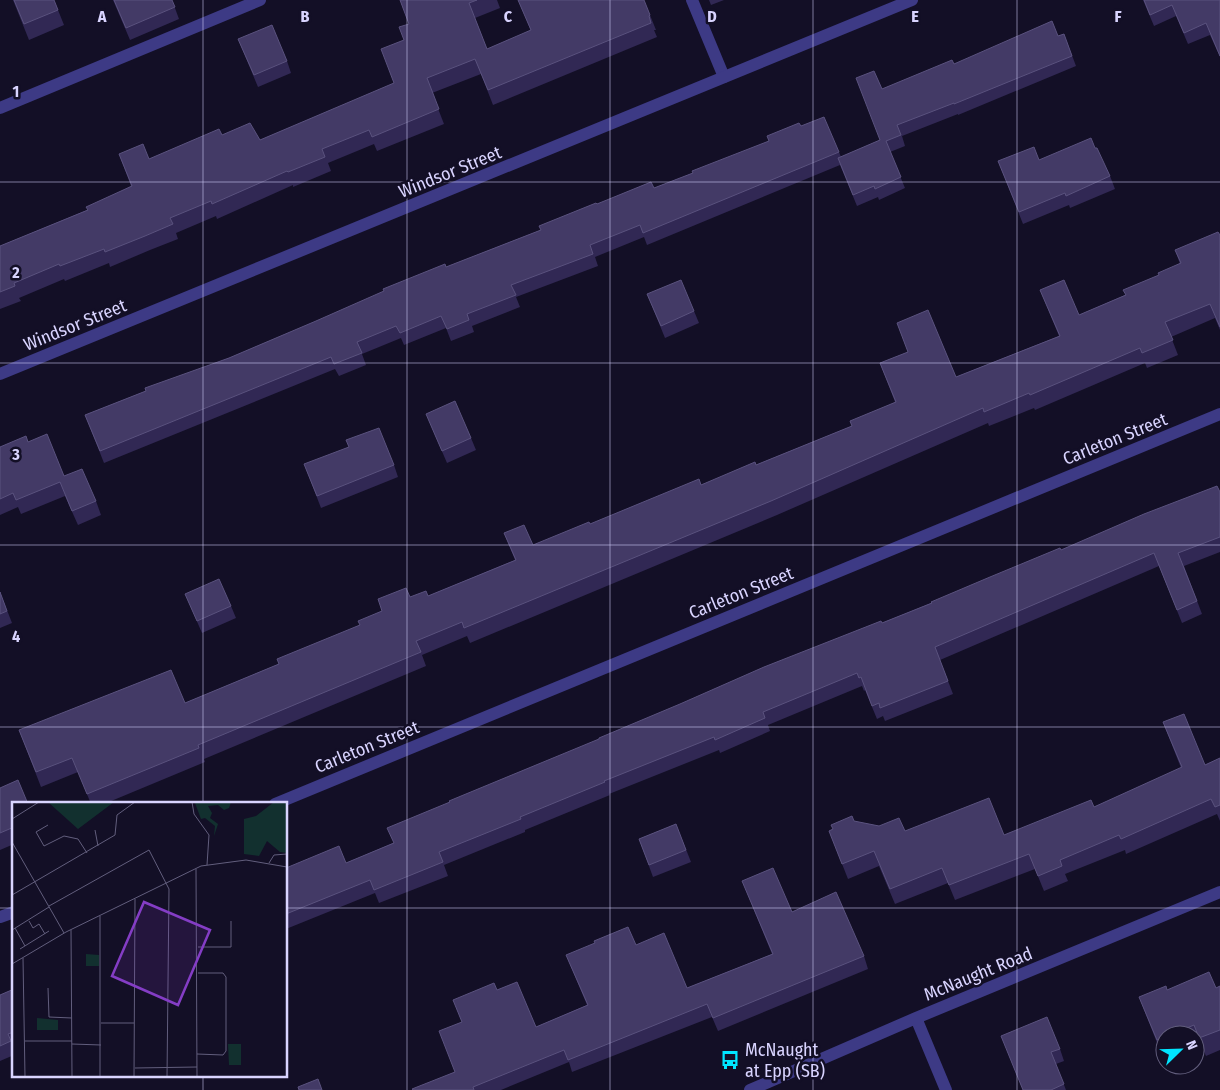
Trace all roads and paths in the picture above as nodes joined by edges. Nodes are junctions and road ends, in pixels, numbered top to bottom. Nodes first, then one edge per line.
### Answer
1 (260, 0) edge
2 (692, 0) edge
3 (912, 0) edge
4 (724, 77) junction
5 (0, 108) edge
6 (0, 374) edge
7 (1220, 414) edge
8 (280, 802) edge
9 (1220, 892) edge
10 (12, 913) edge
11 (0, 917) edge
12 (916, 1018) junction
13 (750, 1090) edge
14 (946, 1090) edge

1 - 5 street
2 - 4 street
3 - 4 street, Windsor Street
4 - 6 street, Windsor Street
7 - 8 street, Carleton Street
9 - 12 street, McNaught Road
10 - 11 street
12 - 13 street, McNaught Road
12 - 14 street

